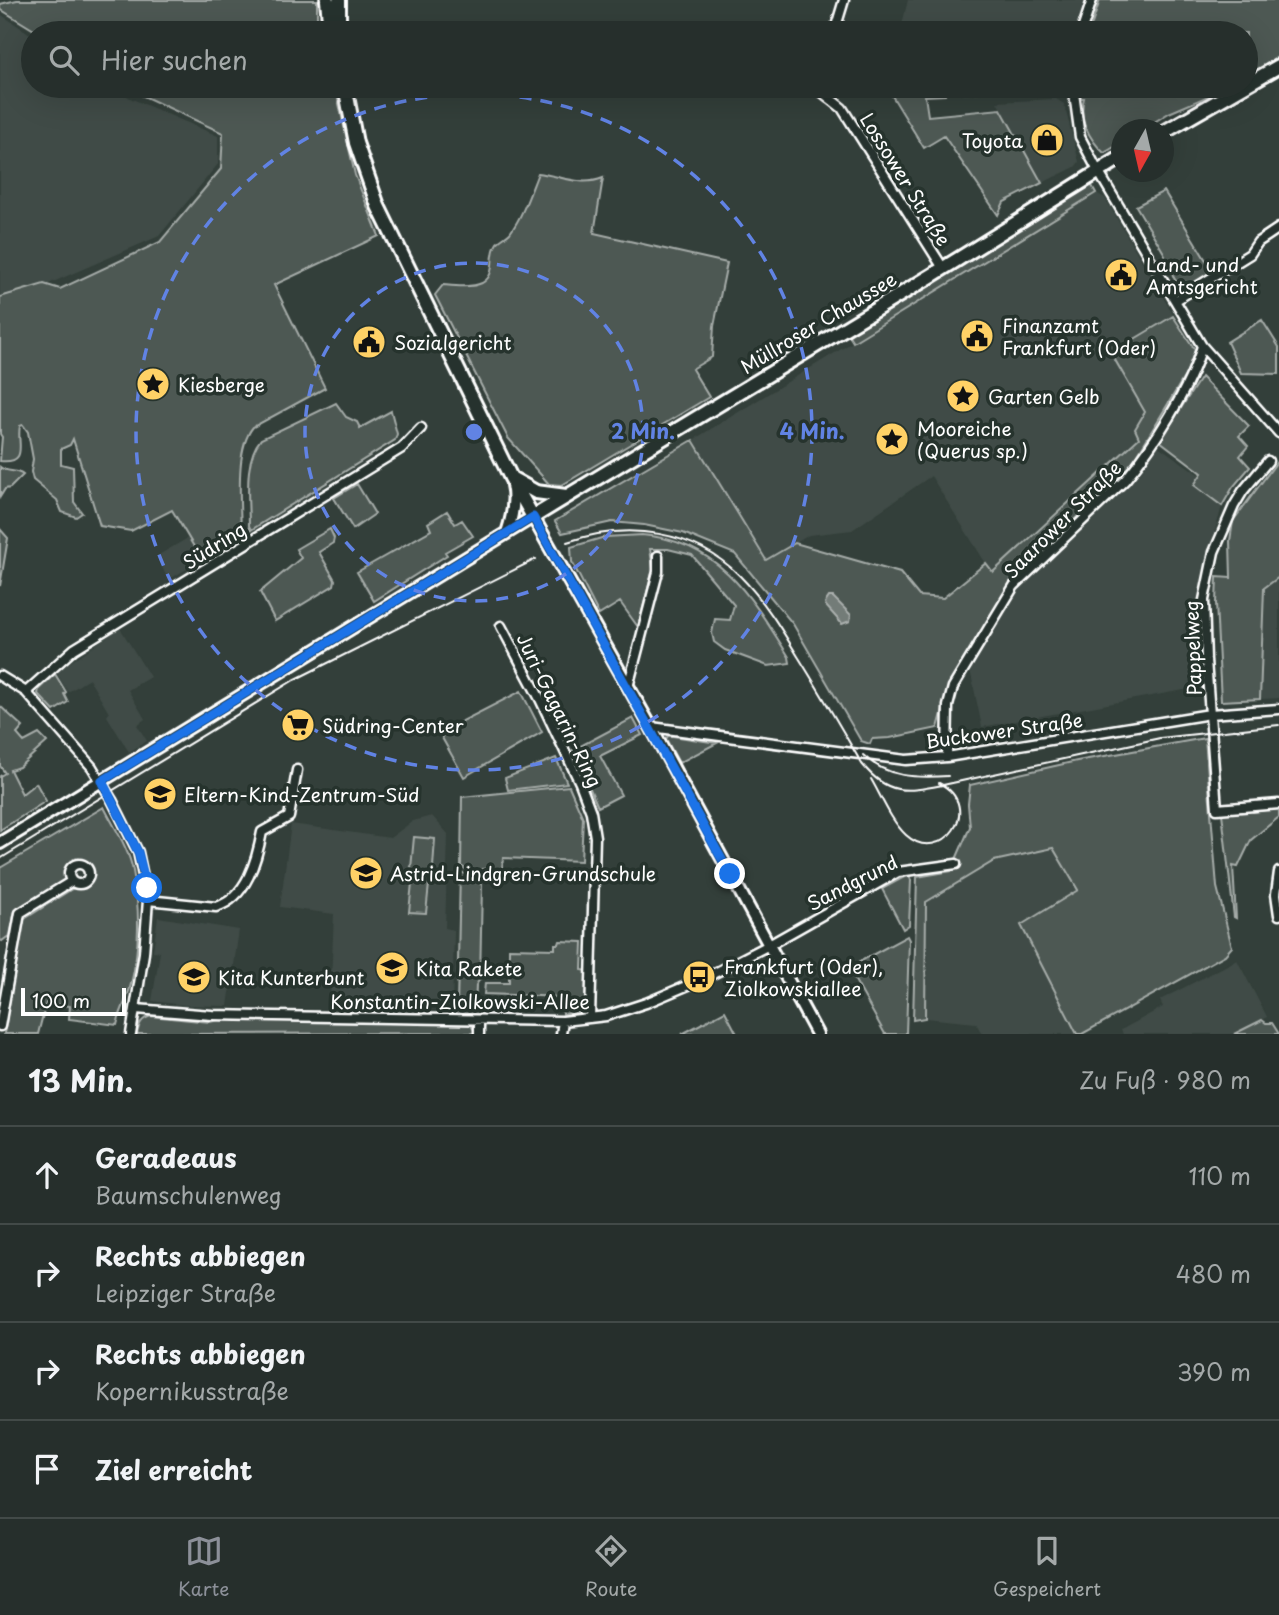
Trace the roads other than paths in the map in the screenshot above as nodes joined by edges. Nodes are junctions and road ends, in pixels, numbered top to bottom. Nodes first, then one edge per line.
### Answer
1 (327, 0) edge
2 (339, 0) edge
3 (844, 0) edge
4 (1092, 0) edge
5 (329, 21) edge
6 (339, 21) edge
7 (838, 21) edge
8 (1085, 21) edge
9 (1279, 66) edge
10 (1258, 78) edge
11 (347, 98) edge
12 (832, 98) edge
13 (1075, 98) edge
14 (1223, 98) edge
15 (1174, 126) edge
16 (1111, 163) edge
17 (1098, 171) junction
18 (1279, 228) edge
19 (943, 268) junction
20 (1176, 300) junction
21 (1202, 346) junction
22 (421, 428) dead end
23 (1279, 433) edge
24 (1268, 461) dead end
25 (511, 478) junction
26 (566, 496) junction
27 (533, 517) junction
28 (507, 533) junction
29 (658, 556) dead end
30 (501, 626) dead end
31 (0, 676) edge
32 (628, 687) junction
33 (26, 692) junction
34 (1279, 709) edge
35 (1210, 714) junction
36 (651, 727) junction
37 (947, 757) junction
38 (298, 770) dead end
39 (102, 781) junction
40 (1279, 804) edge
41 (0, 843) edge
42 (956, 864) dead end
43 (1279, 872) edge
44 (72, 881) dead end
45 (148, 901) junction
46 (1279, 915) edge
47 (769, 945) junction
48 (136, 1009) junction
49 (590, 1018) junction
50 (480, 1020) junction
51 (563, 1021) junction
52 (0, 1026) edge
53 (131, 1034) edge
54 (479, 1034) edge
55 (561, 1034) edge
56 (817, 1034) edge

1 - 5 main road
2 - 6 main road
3 - 7 street
4 - 8 street
9 - 10 main road
11 - 25 main road
12 - 19 street, Lossower Straße
13 - 17 street
14 - 15 main road
16 - 17 main road, Müllroser Chaussee
17 - 19 main road, Müllroser Chaussee
17 - 20 street
18 - 20 street
19 - 26 main road, Müllroser Chaussee
20 - 21 street
21 - 23 street
21 - 37 street, Saarower Straße
22 - 33 street, Südring
24 - 35 street, Pappelweg
25 - 26 main road
25 - 27 main road
25 - 28 street
26 - 27 main road, Müllroser Chaussee
27 - 28 street
27 - 32 street
28 - 39 street
29 - 32 street
30 - 49 street, Juri-Gagarin-Ring
31 - 33 street
32 - 36 street
33 - 39 street
34 - 35 street, Buckower Straße
35 - 37 street, Buckower Straße
35 - 40 street, Pappelweg
36 - 37 street, Buckower Straße
36 - 47 street
38 - 45 street
39 - 41 street
39 - 45 street
42 - 47 street, Sandgrund
43 - 46 street
44 - 52 street
45 - 48 street
47 - 49 street, Konstantin-Ziolkowski-Allee
47 - 56 street
48 - 50 street, Konstantin-Ziolkowski-Allee
48 - 53 street
49 - 51 street, Konstantin-Ziolkowski-Allee
50 - 51 street, Konstantin-Ziolkowski-Allee
50 - 54 street
51 - 55 street

